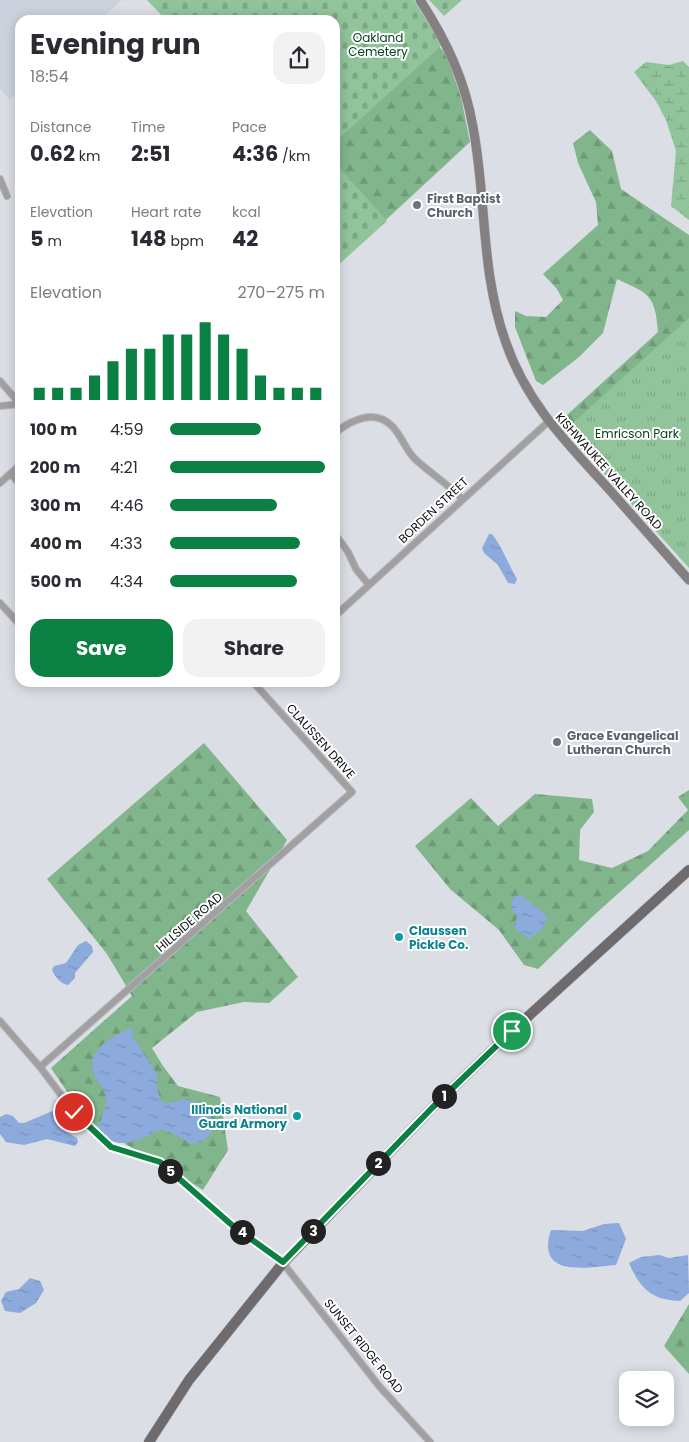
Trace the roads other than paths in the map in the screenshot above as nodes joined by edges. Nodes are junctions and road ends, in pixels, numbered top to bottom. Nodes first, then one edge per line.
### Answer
1 (420, 0) edge
2 (0, 179) edge
3 (7, 196) dead end
4 (0, 381) edge
5 (15, 398) edge
6 (15, 404) edge
7 (0, 406) edge
8 (548, 422) junction
9 (340, 429) edge
10 (15, 470) edge
11 (11, 474) junction
12 (15, 478) edge
13 (0, 483) edge
14 (462, 499) junction
15 (340, 541) edge
16 (689, 580) edge
17 (369, 585) junction
18 (0, 603) edge
19 (340, 611) edge
20 (15, 620) edge
21 (260, 687) edge
22 (352, 792) joint
23 (689, 870) edge
24 (0, 1021) edge
25 (40, 1067) junction
26 (283, 1263) junction
27 (149, 1442) edge
28 (430, 1442) edge

1 - 8 street, KISHWAUKEE VALLEY ROAD
2 - 3 street
4 - 5 street
6 - 7 street
8 - 14 street, BORDEN STREET
8 - 16 street, KISHWAUKEE VALLEY ROAD
9 - 14 street
10 - 11 street
11 - 12 street
11 - 13 street
14 - 17 street, BORDEN STREET
15 - 17 street
17 - 19 street, BORDEN STREET
18 - 20 street
21 - 22 street, CLAUSSEN DRIVE
22 - 25 street, HILLSIDE ROAD
23 - 26 main road
24 - 25 street, SUNSET RIDGE ROAD
25 - 26 street, SUNSET RIDGE ROAD
26 - 27 main road
26 - 28 street, SUNSET RIDGE ROAD

